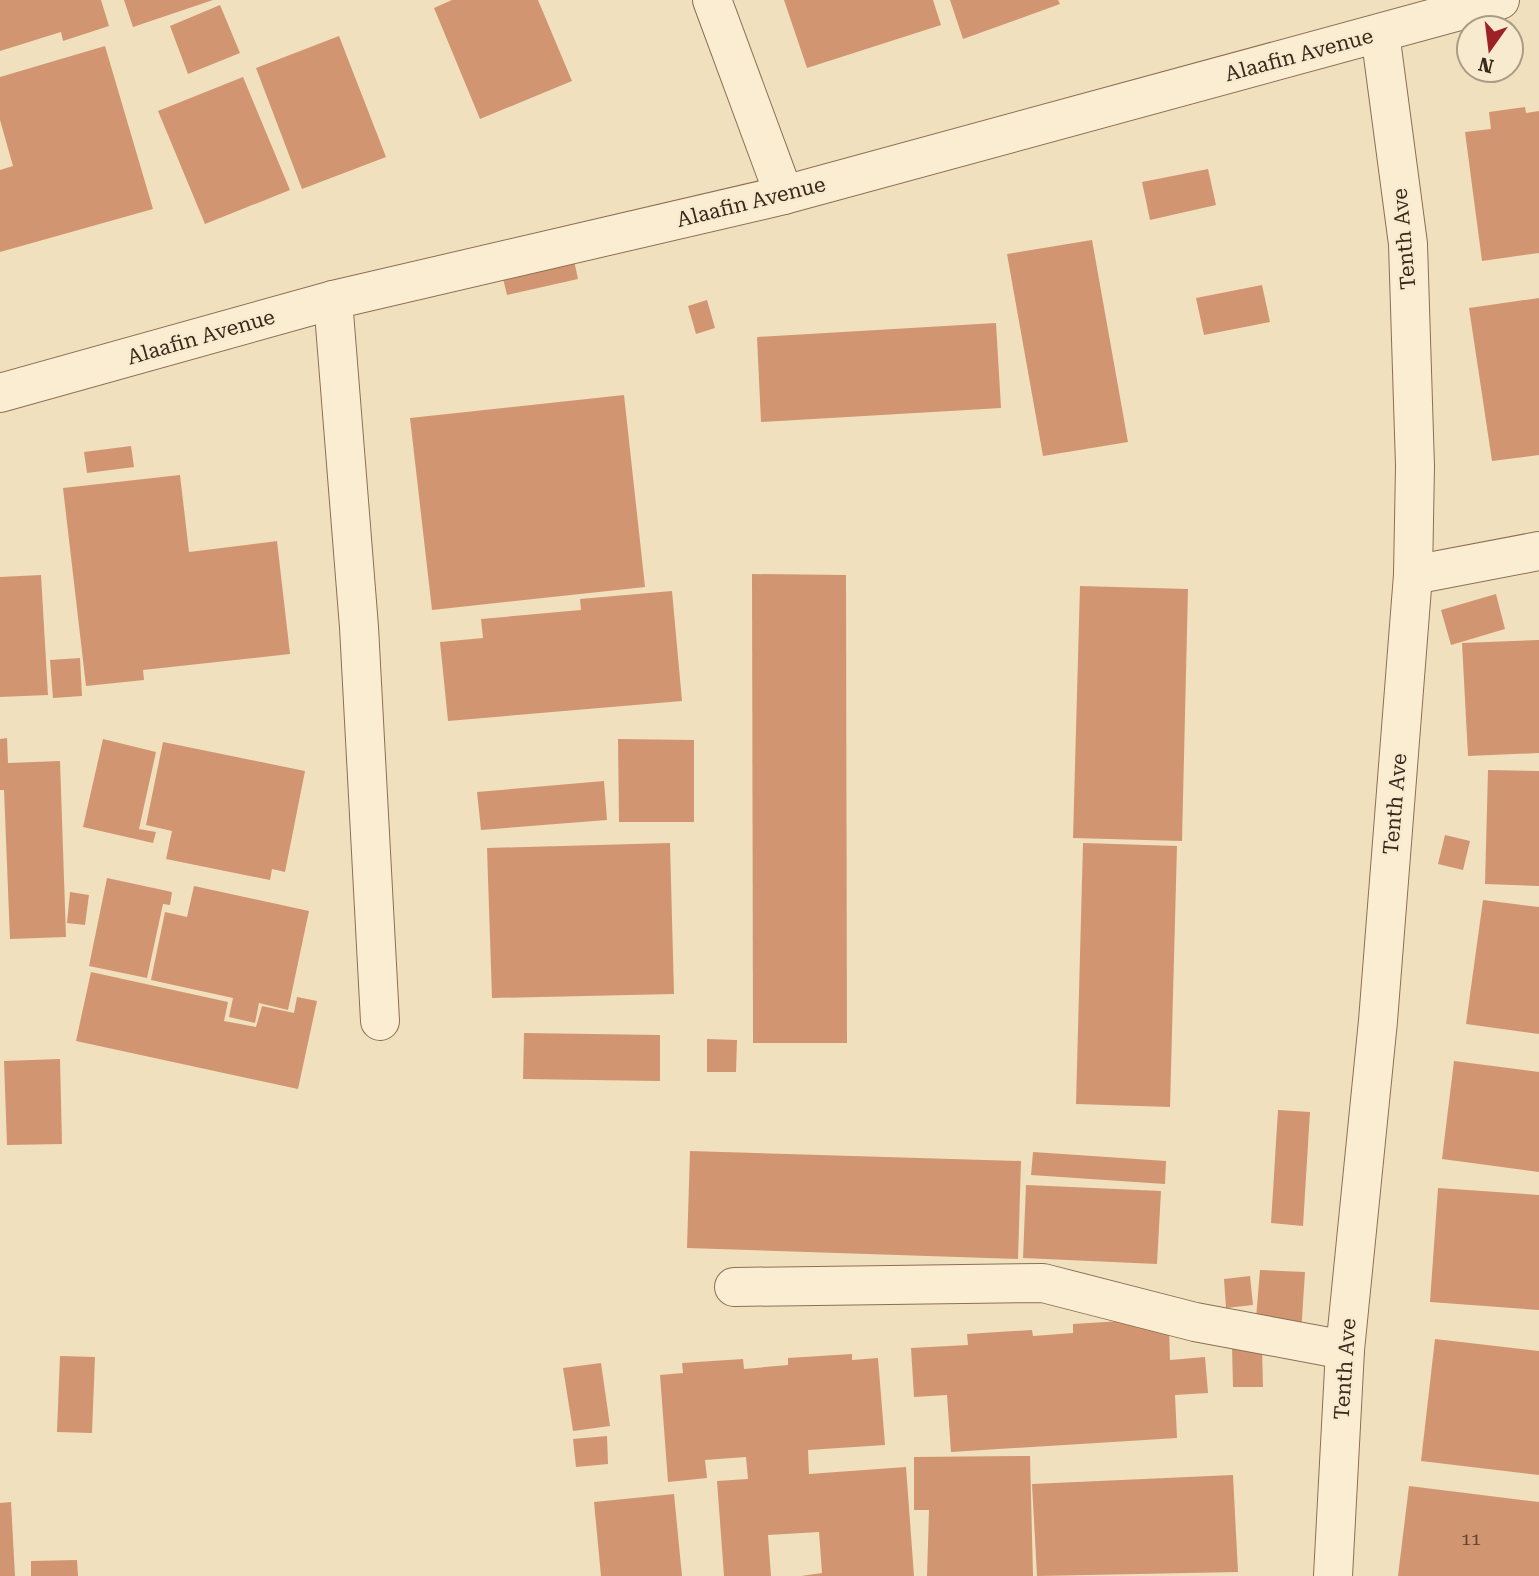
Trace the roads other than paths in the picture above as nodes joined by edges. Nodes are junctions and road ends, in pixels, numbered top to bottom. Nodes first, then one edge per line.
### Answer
1 (712, 0) edge
2 (1500, 0) edge
3 (1380, 33) junction
4 (783, 195) junction
5 (333, 300) junction
6 (0, 393) edge
7 (1539, 551) edge
8 (1413, 575) junction
9 (380, 1021) dead end
10 (734, 1287) dead end
11 (1345, 1350) junction
12 (1333, 1576) edge

1 - 4 street
2 - 3 street, Alaafin Avenue
3 - 4 street, Alaafin Avenue
3 - 8 street, Tenth Ave
4 - 5 street, Alaafin Avenue
5 - 6 street, Alaafin Avenue
5 - 9 street
7 - 8 street
8 - 11 street, Tenth Ave
10 - 11 street
11 - 12 street, Tenth Ave

